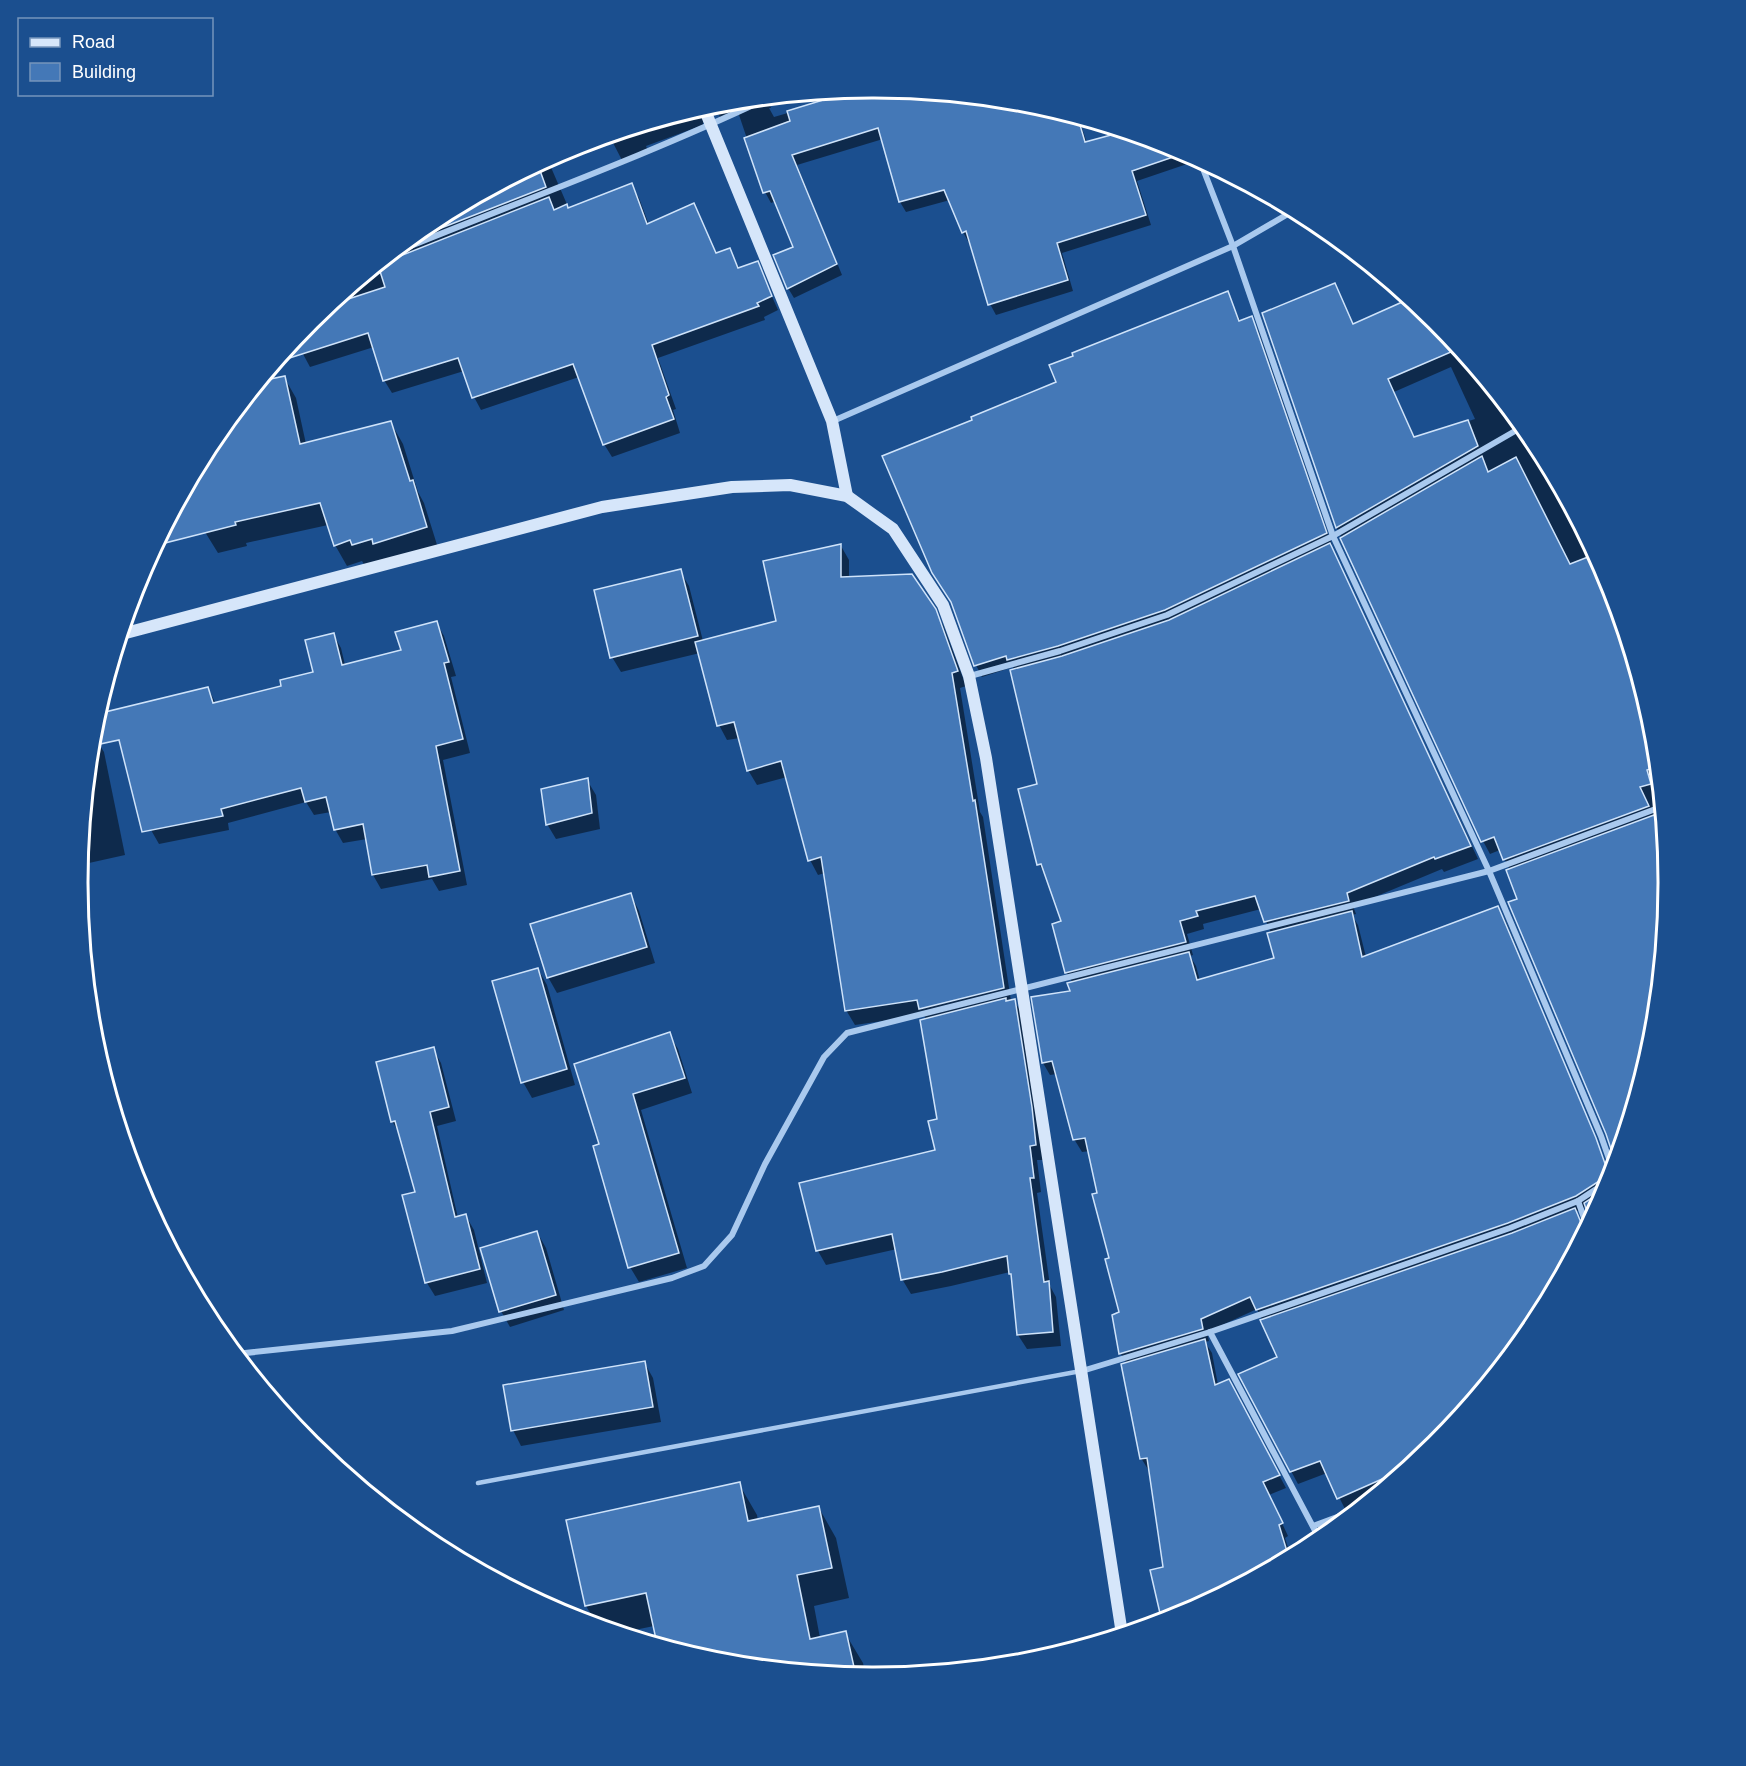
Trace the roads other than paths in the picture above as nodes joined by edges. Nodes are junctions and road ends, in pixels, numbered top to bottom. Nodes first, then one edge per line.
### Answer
1 (743, 110) edge
2 (707, 117) edge
3 (710, 126) junction
4 (1205, 172) edge
5 (1284, 216) edge
6 (422, 242) edge
7 (1233, 246) junction
8 (832, 422) junction
9 (1514, 432) edge
10 (847, 496) junction
11 (1333, 536) junction
12 (130, 632) edge
13 (969, 676) junction
14 (1654, 809) edge
15 (1489, 872) junction
16 (1021, 990) junction
17 (1608, 1157) edge
18 (1595, 1189) edge
19 (1578, 1200) junction
20 (1583, 1216) edge
21 (1210, 1332) junction
22 (245, 1353) edge
23 (1082, 1371) junction
24 (478, 1483) dead end
25 (1331, 1519) edge
26 (1313, 1526) junction
27 (1315, 1531) edge
28 (1121, 1627) edge

1 - 3 street
2 - 3 street
3 - 6 street
3 - 8 street
4 - 7 street
5 - 7 street
7 - 8 street
7 - 11 street
8 - 10 street
9 - 11 street
10 - 12 street
10 - 13 street
11 - 13 street
11 - 15 street
13 - 16 street
14 - 15 street
15 - 16 street
15 - 17 street
16 - 22 street
16 - 23 street
18 - 19 street
19 - 20 street
19 - 21 street
21 - 23 street
21 - 26 street
23 - 24 lane
23 - 28 street
25 - 26 street
26 - 27 street

